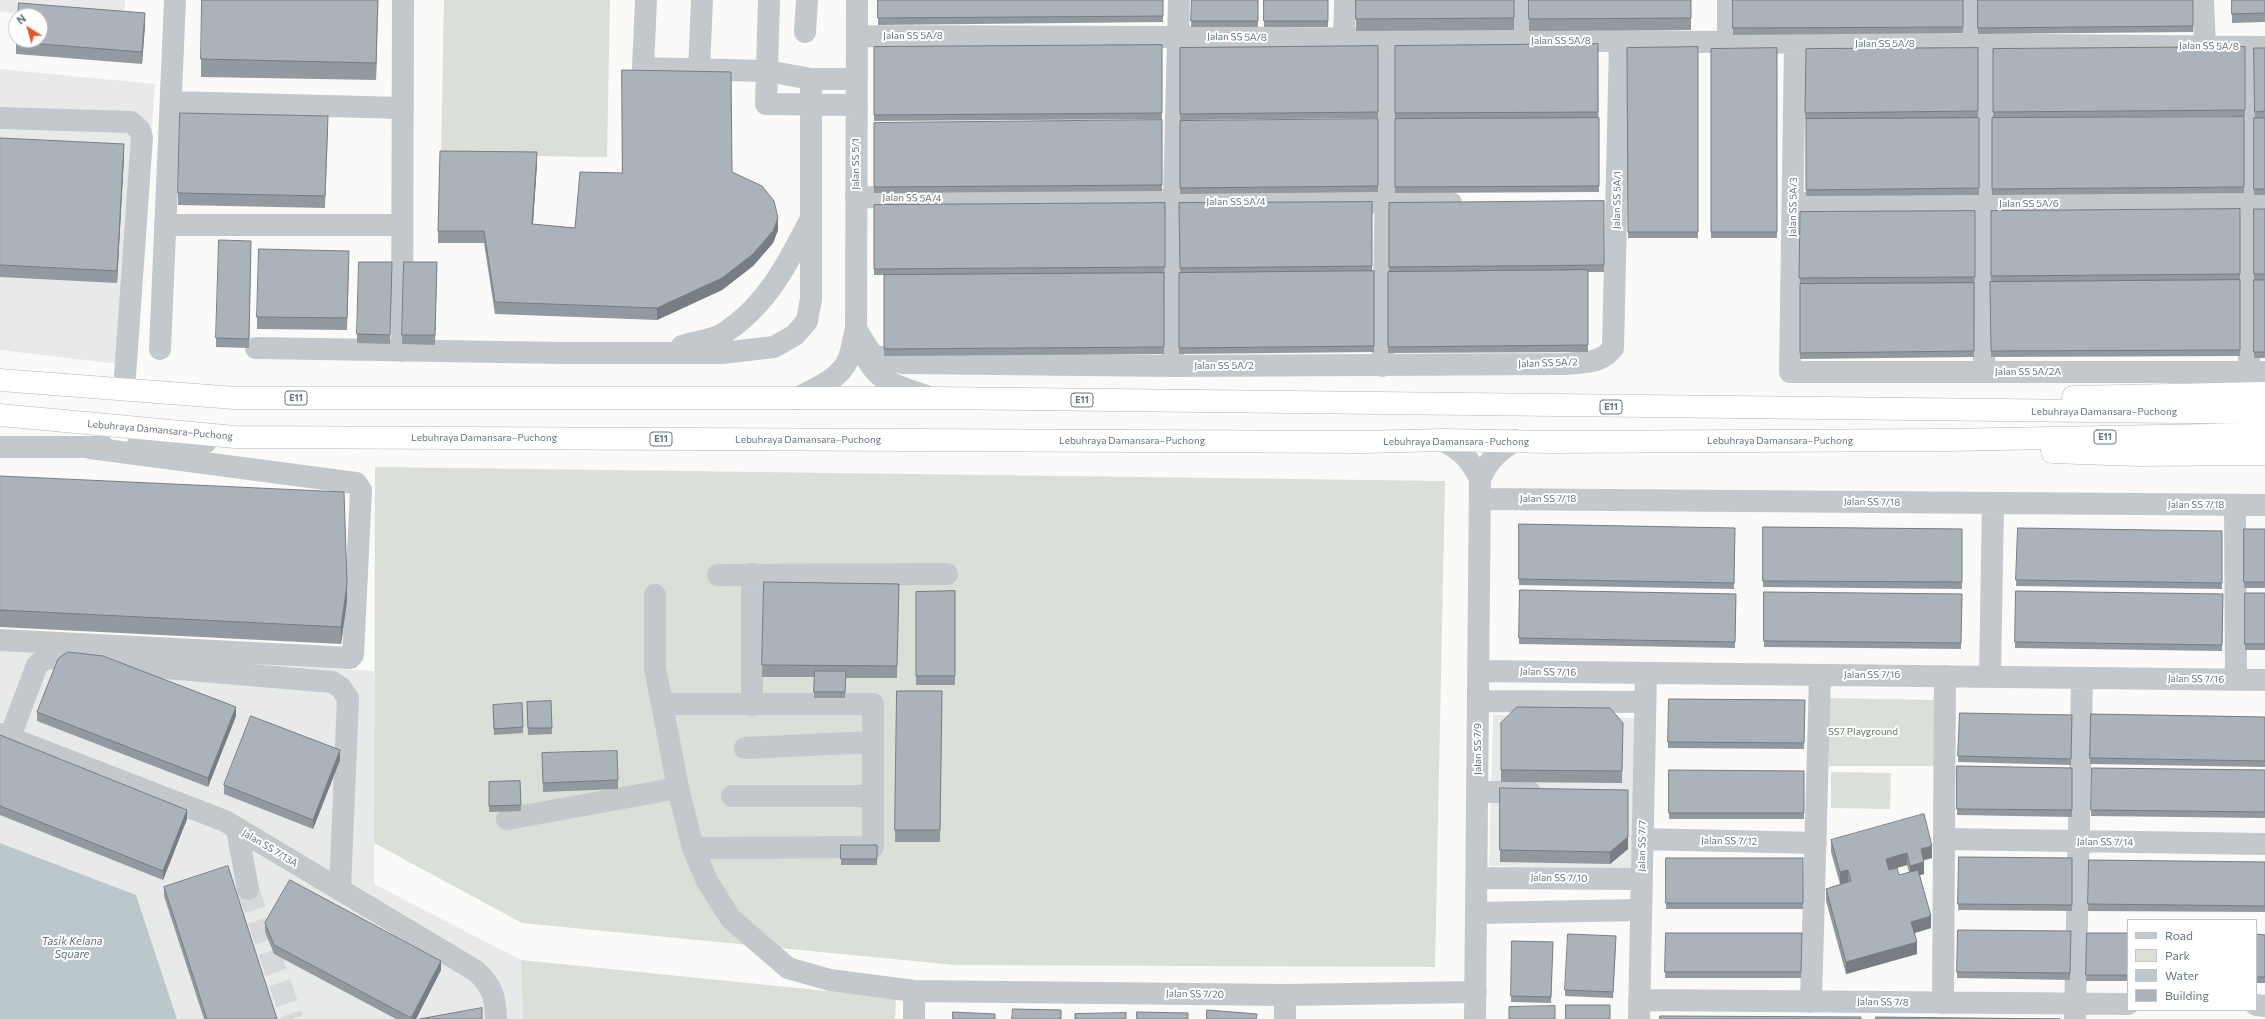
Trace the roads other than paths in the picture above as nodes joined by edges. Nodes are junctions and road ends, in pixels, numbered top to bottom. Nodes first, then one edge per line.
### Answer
1 (175, 0) edge
2 (403, 0) edge
3 (646, 0) edge
4 (702, 0) edge
5 (769, 0) edge
6 (807, 0) edge
7 (857, 0) edge
8 (1179, 0) edge
9 (1345, 0) edge
10 (1522, 0) edge
11 (1728, 0) edge
12 (1972, 0) edge
13 (2203, 0) edge
14 (805, 32) dead end
15 (857, 36) junction
16 (1178, 37) junction
17 (1344, 39) junction
18 (1388, 40) junction
19 (1521, 41) junction
20 (1620, 42) junction
21 (1728, 42) junction
22 (1796, 43) junction
23 (1980, 44) junction
24 (2205, 46) junction
25 (2258, 47) edge
26 (699, 70) junction
27 (767, 71) junction
28 (811, 79) junction
29 (857, 79) junction
30 (171, 102) junction
31 (811, 104) junction
32 (857, 104) junction
33 (403, 108) junction
34 (0, 118) edge
35 (856, 197) junction
36 (1173, 202) junction
37 (1385, 202) junction
38 (1793, 202) junction
39 (2258, 203) edge
40 (1473, 204) edge
41 (1984, 204) junction
42 (1593, 205) edge
43 (1616, 205) junction
44 (811, 217) junction
45 (165, 225) junction
46 (402, 225) junction
47 (856, 329) junction
48 (256, 348) dead end
49 (160, 349) dead end
50 (402, 351) junction
51 (660, 352) junction
52 (1607, 356) joint
53 (1172, 366) junction
54 (1383, 366) junction
55 (1790, 372) joint
56 (1984, 372) junction
57 (2257, 372) edge
58 (0, 380) edge
59 (124, 390) junction
60 (2265, 394) edge
61 (935, 398) junction
62 (796, 399) junction
63 (1994, 411) junction
64 (2265, 413) edge
65 (0, 415) edge
66 (2265, 434) edge
67 (331, 438) junction
68 (1443, 440) junction
69 (1515, 440) junction
70 (1946, 440) junction
71 (0, 447) edge
72 (90, 448) junction
73 (2265, 454) edge
74 (1480, 489) junction
75 (1993, 503) junction
76 (2235, 505) junction
77 (2265, 505) edge
78 (752, 574) junction
79 (947, 574) dead end
80 (718, 575) dead end
81 (655, 595) dead end
82 (0, 640) edge
83 (1478, 671) junction
84 (1646, 673) junction
85 (1820, 675) junction
86 (1945, 676) junction
87 (1990, 676) junction
88 (2082, 678) junction
89 (2236, 680) junction
90 (2265, 680) edge
91 (1478, 701) junction
92 (1645, 702) junction
93 (662, 704) junction
94 (752, 704) junction
95 (5, 736) edge
96 (873, 742) junction
97 (745, 748) dead end
98 (678, 788) junction
99 (1620, 791) edge
100 (1643, 791) junction
101 (1477, 792) junction
102 (1548, 792) edge
103 (732, 796) dead end
104 (873, 796) junction
105 (507, 819) dead end
106 (237, 829) junction
107 (1642, 839) junction
108 (1944, 839) junction
109 (2079, 841) junction
110 (1816, 843) junction
111 (2265, 844) edge
112 (693, 848) junction
113 (1476, 878) junction
114 (1642, 879) junction
115 (248, 890) tunnel mouth
116 (340, 890) junction
117 (1641, 910) junction
118 (1476, 913) junction
119 (914, 991) junction
120 (1476, 992) junction
121 (1285, 995) junction
122 (1811, 1002) junction
123 (1944, 1003) junction
124 (2127, 1004) edge
125 (1639, 1009) edge
126 (1868, 1010) edge
127 (2075, 1011) edge
128 (496, 1019) edge
129 (914, 1019) edge
130 (1285, 1019) edge
131 (1475, 1019) edge

1 - 30 street
2 - 33 street
3 - 26 street
4 - 26 street
5 - 27 street
6 - 14 street
7 - 15 street, Jalan SS 5/1
8 - 16 street
9 - 17 street
10 - 19 street
11 - 21 street
12 - 23 street
13 - 24 street
15 - 16 street, Jalan SS 5A/8
15 - 29 street, Jalan SS 5/1
16 - 17 street, Jalan SS 5A/8
16 - 36 street
17 - 18 street, Jalan SS 5A/8
18 - 19 street, Jalan SS 5A/8
18 - 37 street
19 - 20 street, Jalan SS 5A/8
20 - 21 street, Jalan SS 5A/8
20 - 43 street, Jalan SS 5A/1
21 - 22 street, Jalan SS 5A/8
22 - 23 street, Jalan SS 5A/8
22 - 38 street, Jalan SS 5A/3
23 - 24 street, Jalan SS 5A/8
23 - 41 street
24 - 25 street, Jalan SS 5A/8
25 - 39 street
26 - 27 street
27 - 28 street
27 - 31 street
28 - 29 street
28 - 31 street
29 - 32 street, Jalan SS 5/1
30 - 33 street
30 - 45 street
31 - 32 street
31 - 44 street
32 - 35 street, Jalan SS 5/1
33 - 46 street
34 - 59 street
35 - 36 street, Jalan SS 5A/4
35 - 47 street, Jalan SS 5/1
36 - 37 street, Jalan SS 5A/4
36 - 53 street
37 - 40 street, Jalan SS 5A/4
37 - 54 street
38 - 41 street, Jalan SS 5A/6
38 - 55 street, Jalan SS 5A/3
39 - 41 street, Jalan SS 5A/6
39 - 57 street
41 - 56 street
42 - 43 street
43 - 52 street, Jalan SS 5A/1
44 - 51 street
44 - 51 street
45 - 46 street
45 - 49 street
46 - 50 street
47 - 53 street, Jalan SS 5A/2
47 - 61 street, Jalan SS 5/1
47 - 62 street, Jalan SS 5/1
48 - 50 street
50 - 51 street
52 - 54 street, Jalan SS 5A/2
53 - 54 street, Jalan SS 5A/2
55 - 56 street, Jalan SS 5A/2A
56 - 57 street, Jalan SS 5A/2A
58 - 59 highway, Lebuhraya Damansara–Puchong / E11
59 - 62 highway, Lebuhraya Damansara–Puchong / E11
60 - 63 highway
61 - 62 highway, Lebuhraya Damansara–Puchong / E11
61 - 63 highway, Lebuhraya Damansara–Puchong / E11
63 - 64 highway, Lebuhraya Damansara–Puchong / E11
65 - 67 highway, Lebuhraya Damansara–Puchong / E11
66 - 70 highway, Lebuhraya Damansara–Puchong / E11
67 - 68 highway, Lebuhraya Damansara–Puchong / E11
67 - 72 street
68 - 69 highway, Lebuhraya Damansara–Puchong / E11
68 - 74 street, Jalan SS 7/9
69 - 70 highway, Lebuhraya Damansara–Puchong / E11
69 - 74 street, Jalan SS 7/9
70 - 73 highway
71 - 72 street
72 - 82 street
74 - 75 street, Jalan SS 7/18
74 - 83 street, Jalan SS 7/9
75 - 76 street, Jalan SS 7/18
75 - 87 street
76 - 77 street, Jalan SS 7/18
76 - 89 street
78 - 79 street
78 - 80 street
78 - 94 street
81 - 93 street, Jalan SS 7/20
83 - 84 street, Jalan SS 7/16
83 - 91 street, Jalan SS 7/9
84 - 85 street, Jalan SS 7/16
84 - 92 street, Jalan SS 7/7
85 - 86 street, Jalan SS 7/16
85 - 110 street
86 - 87 street, Jalan SS 7/16
86 - 108 street
87 - 88 street, Jalan SS 7/16
88 - 89 street, Jalan SS 7/16
88 - 109 street
89 - 90 street, Jalan SS 7/16
91 - 92 street
91 - 101 street, Jalan SS 7/9
92 - 100 street, Jalan SS 7/7
93 - 94 street
93 - 98 street, Jalan SS 7/20
94 - 96 street
95 - 106 street, Jalan SS 7/13A
95 - 116 street
96 - 97 street
96 - 104 street
98 - 105 street
98 - 112 street, Jalan SS 7/20
99 - 100 street
100 - 107 street, Jalan SS 7/7
101 - 102 street
101 - 113 street, Jalan SS 7/9
103 - 104 street
104 - 112 street
106 - 115 street
106 - 116 street, Jalan SS 7/13A
107 - 110 street, Jalan SS 7/12
107 - 114 street, Jalan SS 7/7
108 - 109 street, Jalan SS 7/14
108 - 123 street
109 - 111 street, Jalan SS 7/14
109 - 127 street
110 - 122 street
112 - 119 street, Jalan SS 7/20
113 - 114 street, Jalan SS 7/10
113 - 118 street, Jalan SS 7/9
114 - 117 street, Jalan SS 7/7
116 - 128 street, Jalan SS 7/13A
117 - 118 street
117 - 125 street, Jalan SS 7/7
118 - 120 street, Jalan SS 7/9
119 - 121 street, Jalan SS 7/20
119 - 129 street
120 - 121 street, Jalan SS 7/20
120 - 131 street, Jalan SS 7/9
121 - 130 street
122 - 125 street, Jalan SS 7/8
122 - 126 street, Jalan SS 7/8
123 - 126 street, Jalan SS 7/8
123 - 127 street, Jalan SS 7/8
124 - 127 street, Jalan SS 7/8

